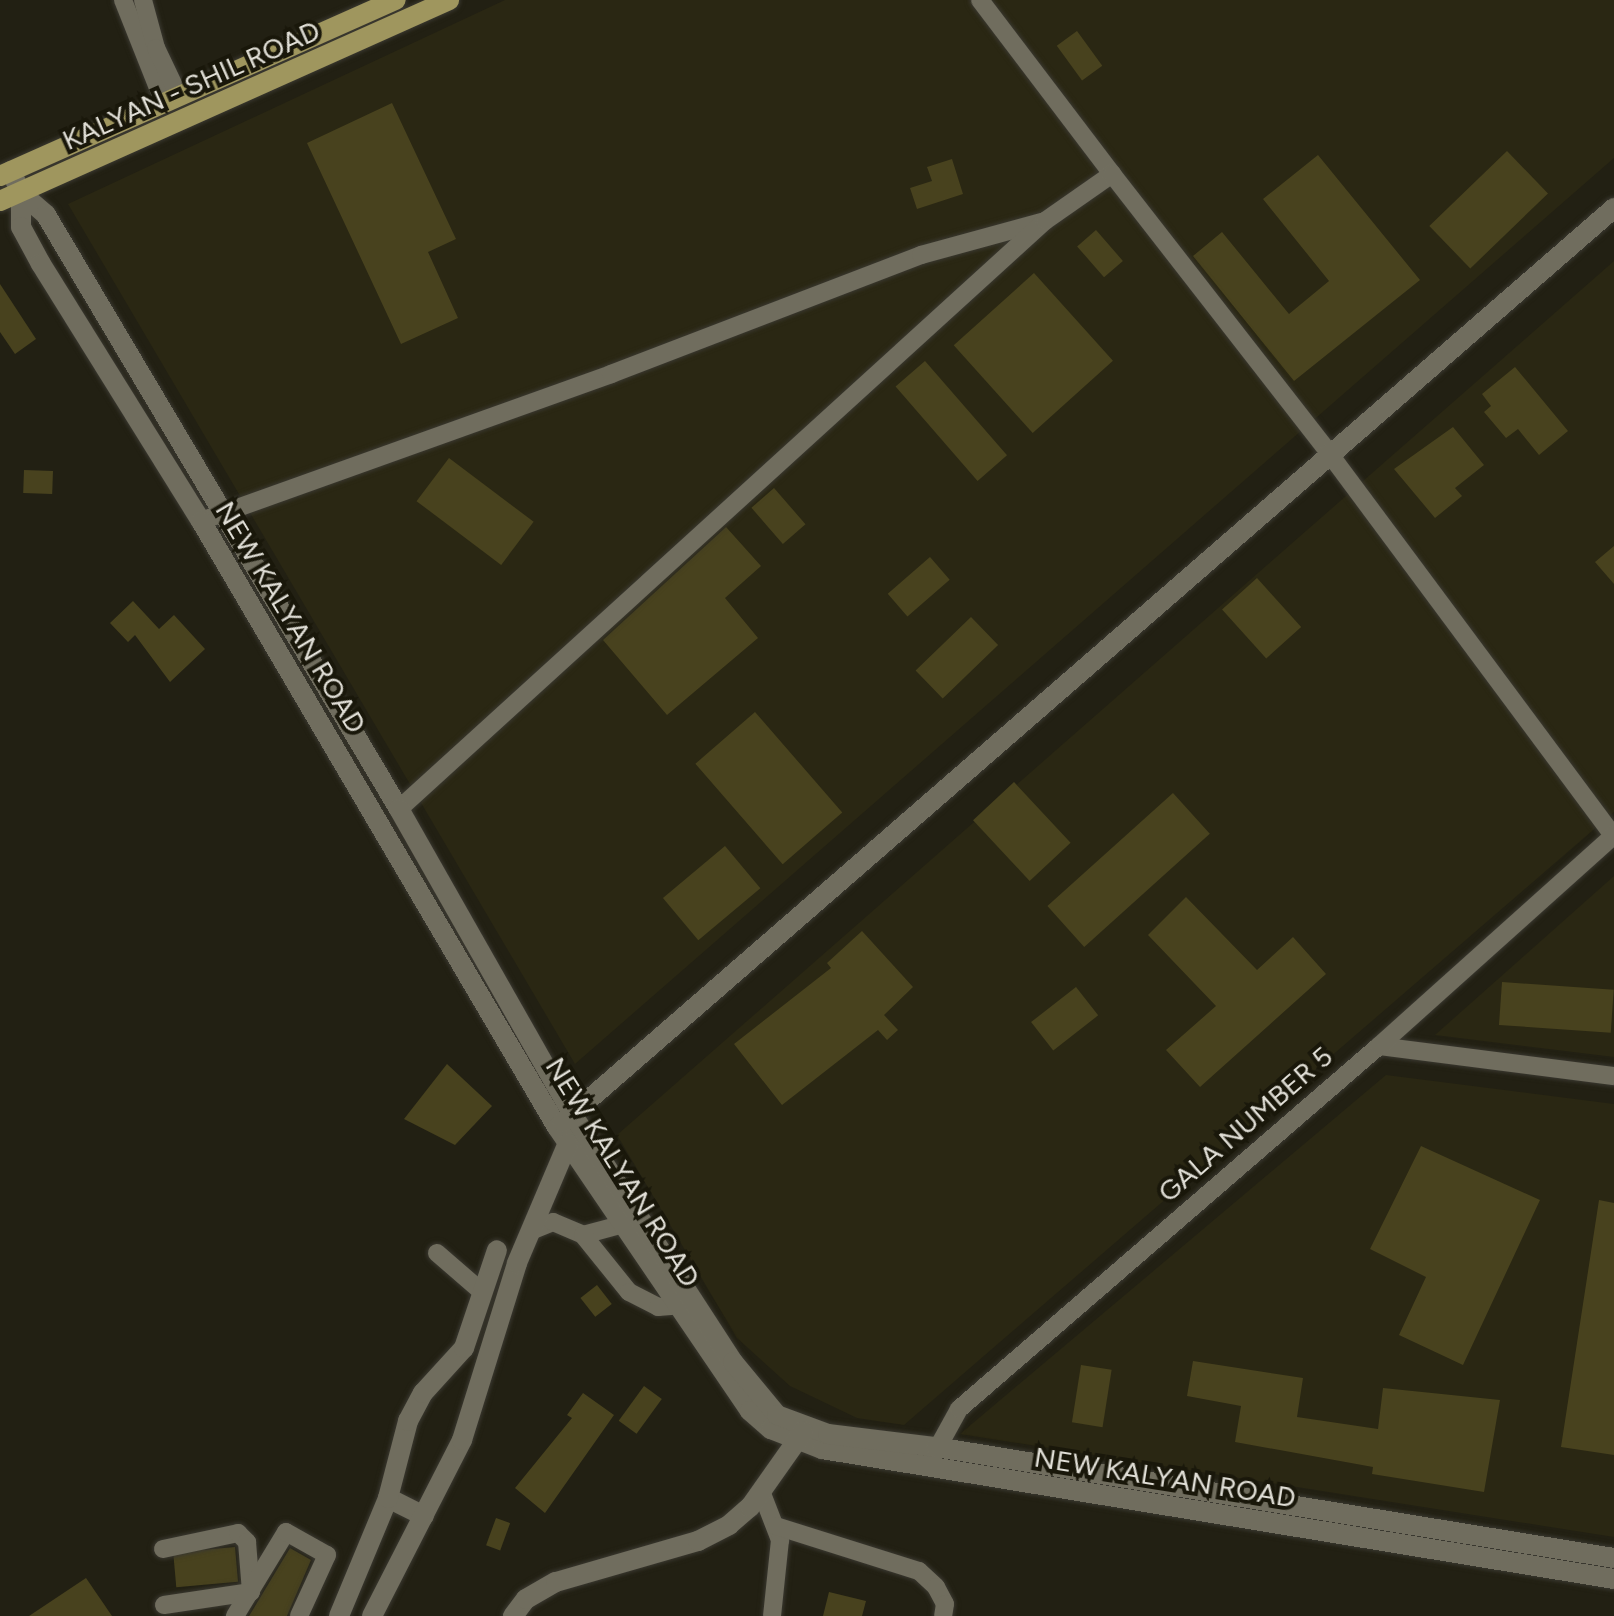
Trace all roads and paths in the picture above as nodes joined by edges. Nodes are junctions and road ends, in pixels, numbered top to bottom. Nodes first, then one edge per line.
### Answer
1 (123, 0) edge
2 (143, 0) edge
3 (396, 0) edge
4 (449, 0) edge
5 (980, 0) edge
6 (172, 100) junction
7 (6, 173) edge
8 (1112, 174) junction
9 (21, 193) junction
10 (0, 201) edge
11 (1614, 208) edge
12 (1045, 221) junction
13 (1329, 453) junction
14 (211, 517) junction
15 (399, 809) junction
16 (1613, 836) edge
17 (1379, 1046) junction
18 (1614, 1076) edge
19 (566, 1128) junction
20 (604, 1182) junction
21 (621, 1225) junction
22 (531, 1231) junction
23 (583, 1235) junction
24 (497, 1250) dead end
25 (437, 1253) dead end
26 (482, 1292) junction
27 (674, 1306) junction
28 (474, 1320) junction
29 (496, 1327) junction
30 (801, 1435) junction
31 (932, 1457) junction
32 (761, 1491) junction
33 (388, 1498) junction
34 (424, 1516) junction
35 (776, 1526) junction
36 (163, 1549) dead end
37 (1614, 1558) edge
38 (1614, 1579) edge
39 (251, 1592) junction
40 (164, 1605) dead end
41 (235, 1616) edge
42 (299, 1616) edge
43 (339, 1616) edge
44 (372, 1616) edge
45 (513, 1616) edge
46 (772, 1616) edge
47 (943, 1616) edge

1 - 6 street
2 - 6 street
3 - 6 main road, KALYAN - SHIL ROAD
4 - 9 main road, KALYAN - SHIL ROAD
5 - 8 street
6 - 7 main road, KALYAN - SHIL ROAD
7 - 9 street, NEW KALYAN ROAD
8 - 12 street
8 - 13 street
9 - 10 main road, KALYAN - SHIL ROAD
9 - 14 street, NEW KALYAN ROAD
11 - 13 street
12 - 14 street
12 - 15 street
13 - 16 street
13 - 19 street
14 - 15 street, NEW KALYAN ROAD
14 - 19 street, NEW KALYAN ROAD
15 - 19 street, NEW KALYAN ROAD
16 - 17 street, GALA NUMBER 5
17 - 18 street
17 - 31 street, GALA NUMBER 5
19 - 20 street, NEW KALYAN ROAD
19 - 20 street, NEW KALYAN ROAD
19 - 22 street
20 - 21 street, NEW KALYAN ROAD
20 - 30 street, NEW KALYAN ROAD
21 - 23 street
21 - 27 street, NEW KALYAN ROAD
22 - 23 street
22 - 29 street
23 - 27 street
24 - 26 street
25 - 26 street
26 - 28 street
27 - 30 street, NEW KALYAN ROAD
28 - 29 street
28 - 33 street
29 - 34 street
30 - 31 street, NEW KALYAN ROAD
30 - 32 street
31 - 37 street
31 - 38 street, NEW KALYAN ROAD
32 - 35 street
32 - 45 street
33 - 34 street
33 - 43 street
34 - 44 street
35 - 46 street
35 - 47 street
36 - 39 street
39 - 40 street
39 - 41 street
39 - 42 street

